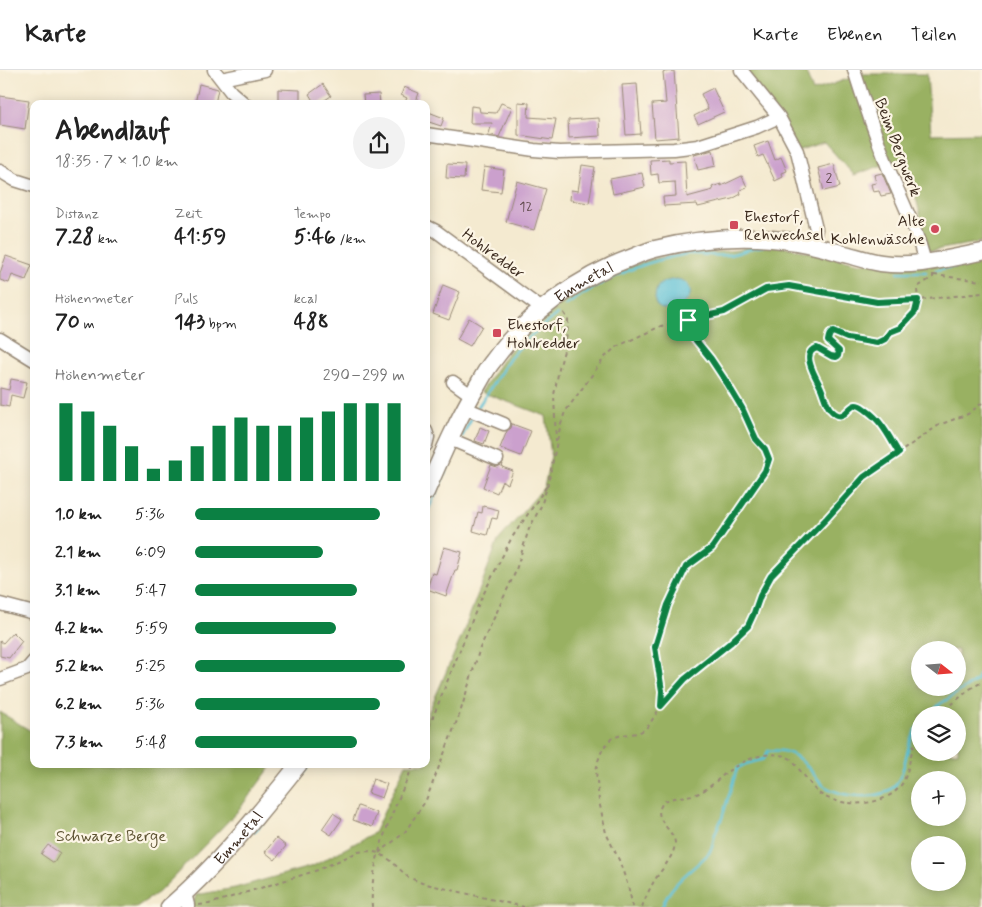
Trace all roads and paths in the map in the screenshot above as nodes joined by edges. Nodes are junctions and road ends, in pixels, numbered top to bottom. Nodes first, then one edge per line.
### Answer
1 (265, 70) edge
2 (740, 70) edge
3 (854, 70) edge
4 (218, 74) edge
5 (240, 100) edge
6 (779, 117) junction
7 (430, 135) edge
8 (0, 172) edge
9 (30, 185) edge
10 (430, 228) edge
11 (813, 245) junction
12 (982, 252) edge
13 (929, 269) junction
14 (982, 281) edge
15 (982, 293) edge
16 (918, 300) junction
17 (548, 304) junction
18 (688, 320) junction
19 (0, 339) edge
20 (30, 358) edge
21 (453, 382) dead end
22 (468, 402) junction
23 (982, 402) edge
24 (504, 424) dead end
25 (450, 439) junction
26 (557, 445) junction
27 (899, 453) junction
28 (497, 459) dead end
29 (430, 475) edge
30 (548, 484) junction
31 (0, 604) edge
32 (30, 612) edge
33 (30, 666) edge
34 (0, 679) edge
35 (982, 682) edge
36 (661, 706) junction
37 (950, 706) edge
38 (430, 724) edge
39 (911, 753) edge
40 (296, 768) edge
41 (412, 768) edge
42 (379, 853) junction
43 (186, 900) edge
44 (169, 907) edge
45 (208, 907) edge
46 (372, 907) edge
47 (522, 907) edge
48 (633, 907) edge
49 (642, 907) edge

1 - 4 street
2 - 6 street
3 - 13 street, Beim Bergwerk
4 - 5 street
6 - 7 street
6 - 11 street
8 - 9 street
10 - 17 street, Hohlredder
11 - 13 main road, Emmetal
11 - 17 main road, Emmetal
12 - 13 main road, Emmetal
13 - 14 path
13 - 16 path
15 - 16 path
16 - 18 path
16 - 27 path
17 - 22 main road, Emmetal
17 - 26 path
18 - 26 path
18 - 36 path
19 - 20 street
21 - 22 street
22 - 24 street
22 - 25 main road, Emmetal
23 - 27 path
25 - 28 street
25 - 29 main road, Emmetal
26 - 30 path
27 - 36 path
30 - 38 path
30 - 42 path
31 - 32 street
33 - 34 street
35 - 37 path
36 - 48 path
39 - 49 path
40 - 43 main road, Emmetal
41 - 42 path
42 - 45 path
42 - 46 path
42 - 47 path
43 - 44 main road, Emmetal

